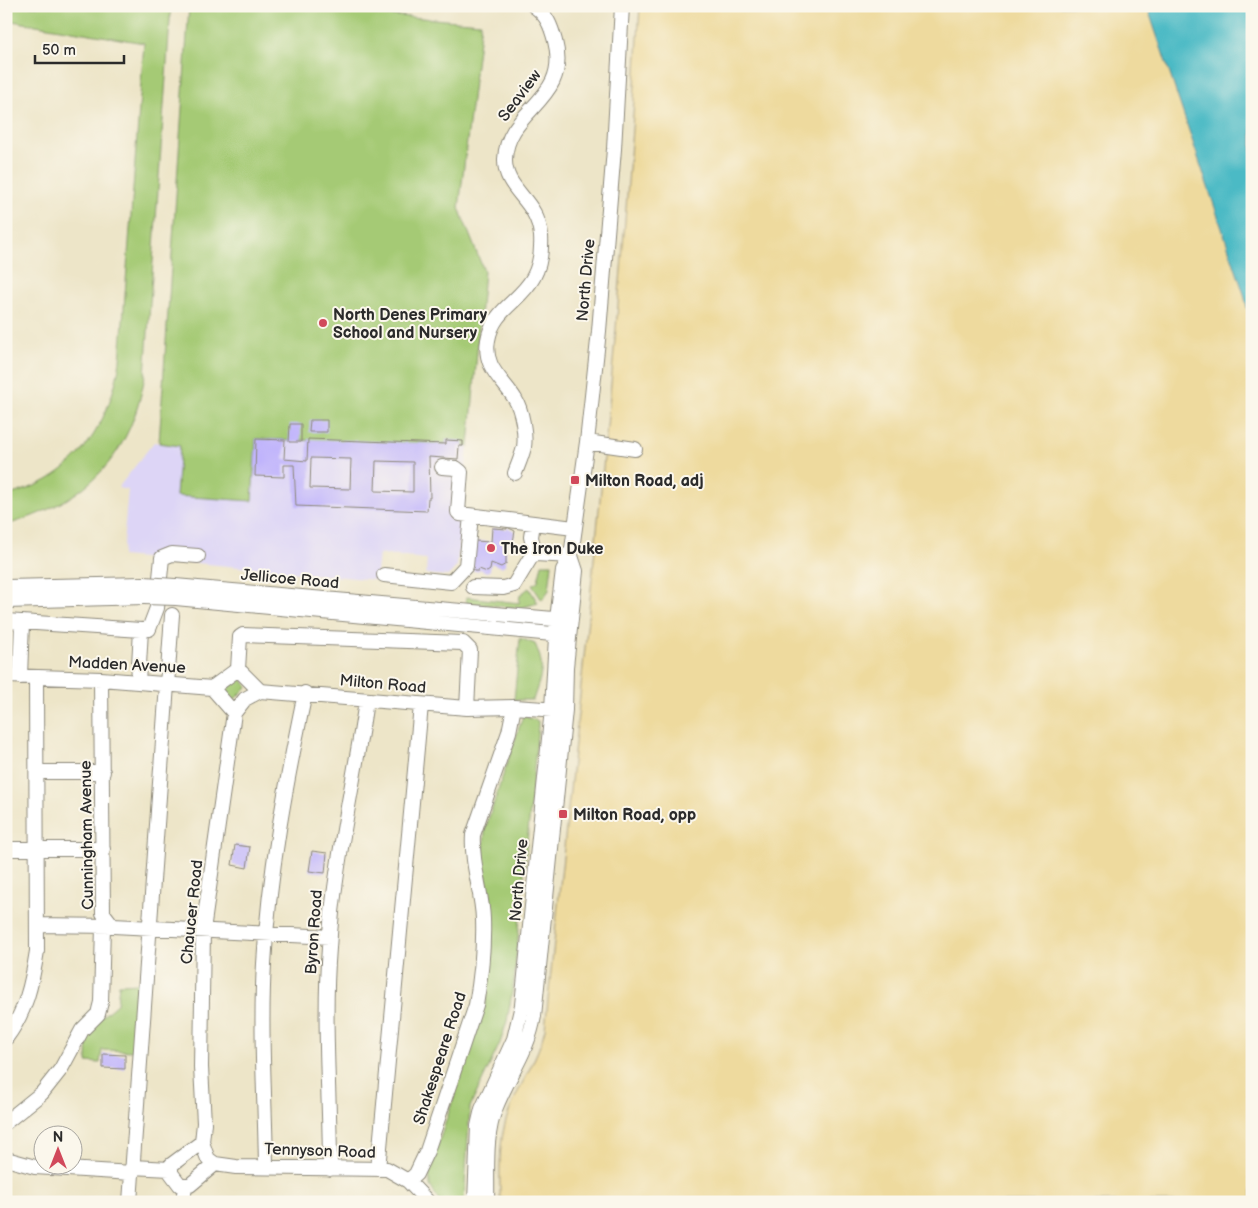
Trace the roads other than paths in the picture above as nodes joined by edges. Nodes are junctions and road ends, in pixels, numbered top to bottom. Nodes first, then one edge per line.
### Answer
1 (534, 6) edge
2 (622, 6) edge
3 (587, 442) junction
4 (635, 449) dead end
5 (442, 467) dead end
6 (515, 473) dead end
7 (471, 516) junction
8 (533, 523) junction
9 (574, 528) junction
10 (536, 554) junction
11 (198, 556) dead end
12 (571, 556) junction
13 (384, 575) dead end
14 (6, 587) edge
15 (472, 587) dead end
16 (144, 590) junction
17 (176, 592) junction
18 (6, 601) edge
19 (172, 615) dead end
20 (564, 620) junction
21 (6, 621) edge
22 (22, 622) junction
23 (141, 630) junction
24 (562, 635) junction
25 (238, 669) junction
26 (13, 676) edge
27 (36, 677) junction
28 (101, 679) junction
29 (138, 682) junction
30 (167, 684) junction
31 (212, 688) junction
32 (260, 691) junction
33 (305, 693) junction
34 (366, 701) junction
35 (422, 704) junction
36 (514, 706) junction
37 (467, 708) junction
38 (558, 710) junction
39 (234, 714) junction
40 (37, 772) junction
41 (103, 772) junction
42 (6, 849) edge
43 (37, 849) junction
44 (103, 849) junction
45 (37, 925) junction
46 (108, 926) junction
47 (149, 928) junction
48 (203, 930) junction
49 (266, 932) junction
50 (330, 937) junction
51 (6, 1038) edge
52 (6, 1122) edge
53 (204, 1147) junction
54 (6, 1159) edge
55 (215, 1164) junction
56 (266, 1166) junction
57 (330, 1168) junction
58 (170, 1169) junction
59 (378, 1169) junction
60 (132, 1170) junction
61 (408, 1181) junction
62 (185, 1186) junction
63 (130, 1202) edge
64 (183, 1202) edge
65 (428, 1202) edge
66 (475, 1202) edge
67 (487, 1202) edge

1 - 6 street, Seaview
2 - 3 street, North Drive
3 - 4 street
3 - 9 street, North Drive
5 - 7 street
7 - 8 street
7 - 13 street
8 - 9 street
8 - 10 street
9 - 12 street, North Drive
10 - 12 street
10 - 15 street
11 - 23 street
12 - 20 street, North Drive
14 - 16 street, Jellicoe Road
16 - 17 street, Jellicoe Road, bridge
16 - 18 street, Jellicoe Road
17 - 20 street, Jellicoe Road
17 - 24 street, Jellicoe Road
19 - 30 street
20 - 24 street, North Drive
21 - 22 street
22 - 23 street
22 - 26 street
23 - 29 street
24 - 38 street, North Drive
25 - 31 street
25 - 32 street
25 - 37 street
26 - 27 street, Madden Avenue
27 - 28 street, Madden Avenue
27 - 40 street
28 - 29 street, Madden Avenue
28 - 41 street, Cunningham Avenue
29 - 30 street, Madden Avenue
30 - 31 street, Madden Avenue
30 - 47 street
31 - 39 street
32 - 33 street, Milton Road
32 - 39 street
33 - 34 street, Milton Road
33 - 49 street
34 - 35 street, Milton Road
34 - 50 street, Byron Road
35 - 37 street, Milton Road
35 - 59 street
36 - 37 street, Milton Road
36 - 38 street, Milton Road
36 - 61 street, Shakespeare Road
38 - 66 street, North Drive
38 - 67 street, North Drive
39 - 48 street, Chaucer Road
40 - 41 street
40 - 43 street
41 - 44 street, Cunningham Avenue
42 - 43 street
43 - 44 street
43 - 45 street
44 - 46 street, Cunningham Avenue
45 - 46 street
45 - 51 street
46 - 47 street, Cunningham Avenue
46 - 52 street
47 - 48 street, Cunningham Avenue
47 - 60 street
48 - 49 street, Cunningham Avenue
48 - 53 street, Chaucer Road
49 - 50 street, Cunningham Avenue
49 - 56 street
50 - 57 street, Byron Road
53 - 55 street
53 - 58 street
54 - 60 street
55 - 56 street, Tennyson Road
55 - 62 street
56 - 57 street, Tennyson Road
57 - 59 street, Tennyson Road
58 - 60 street
58 - 62 street
59 - 61 street, Tennyson Road
60 - 63 street
61 - 65 street, Tennyson Road
62 - 64 street

